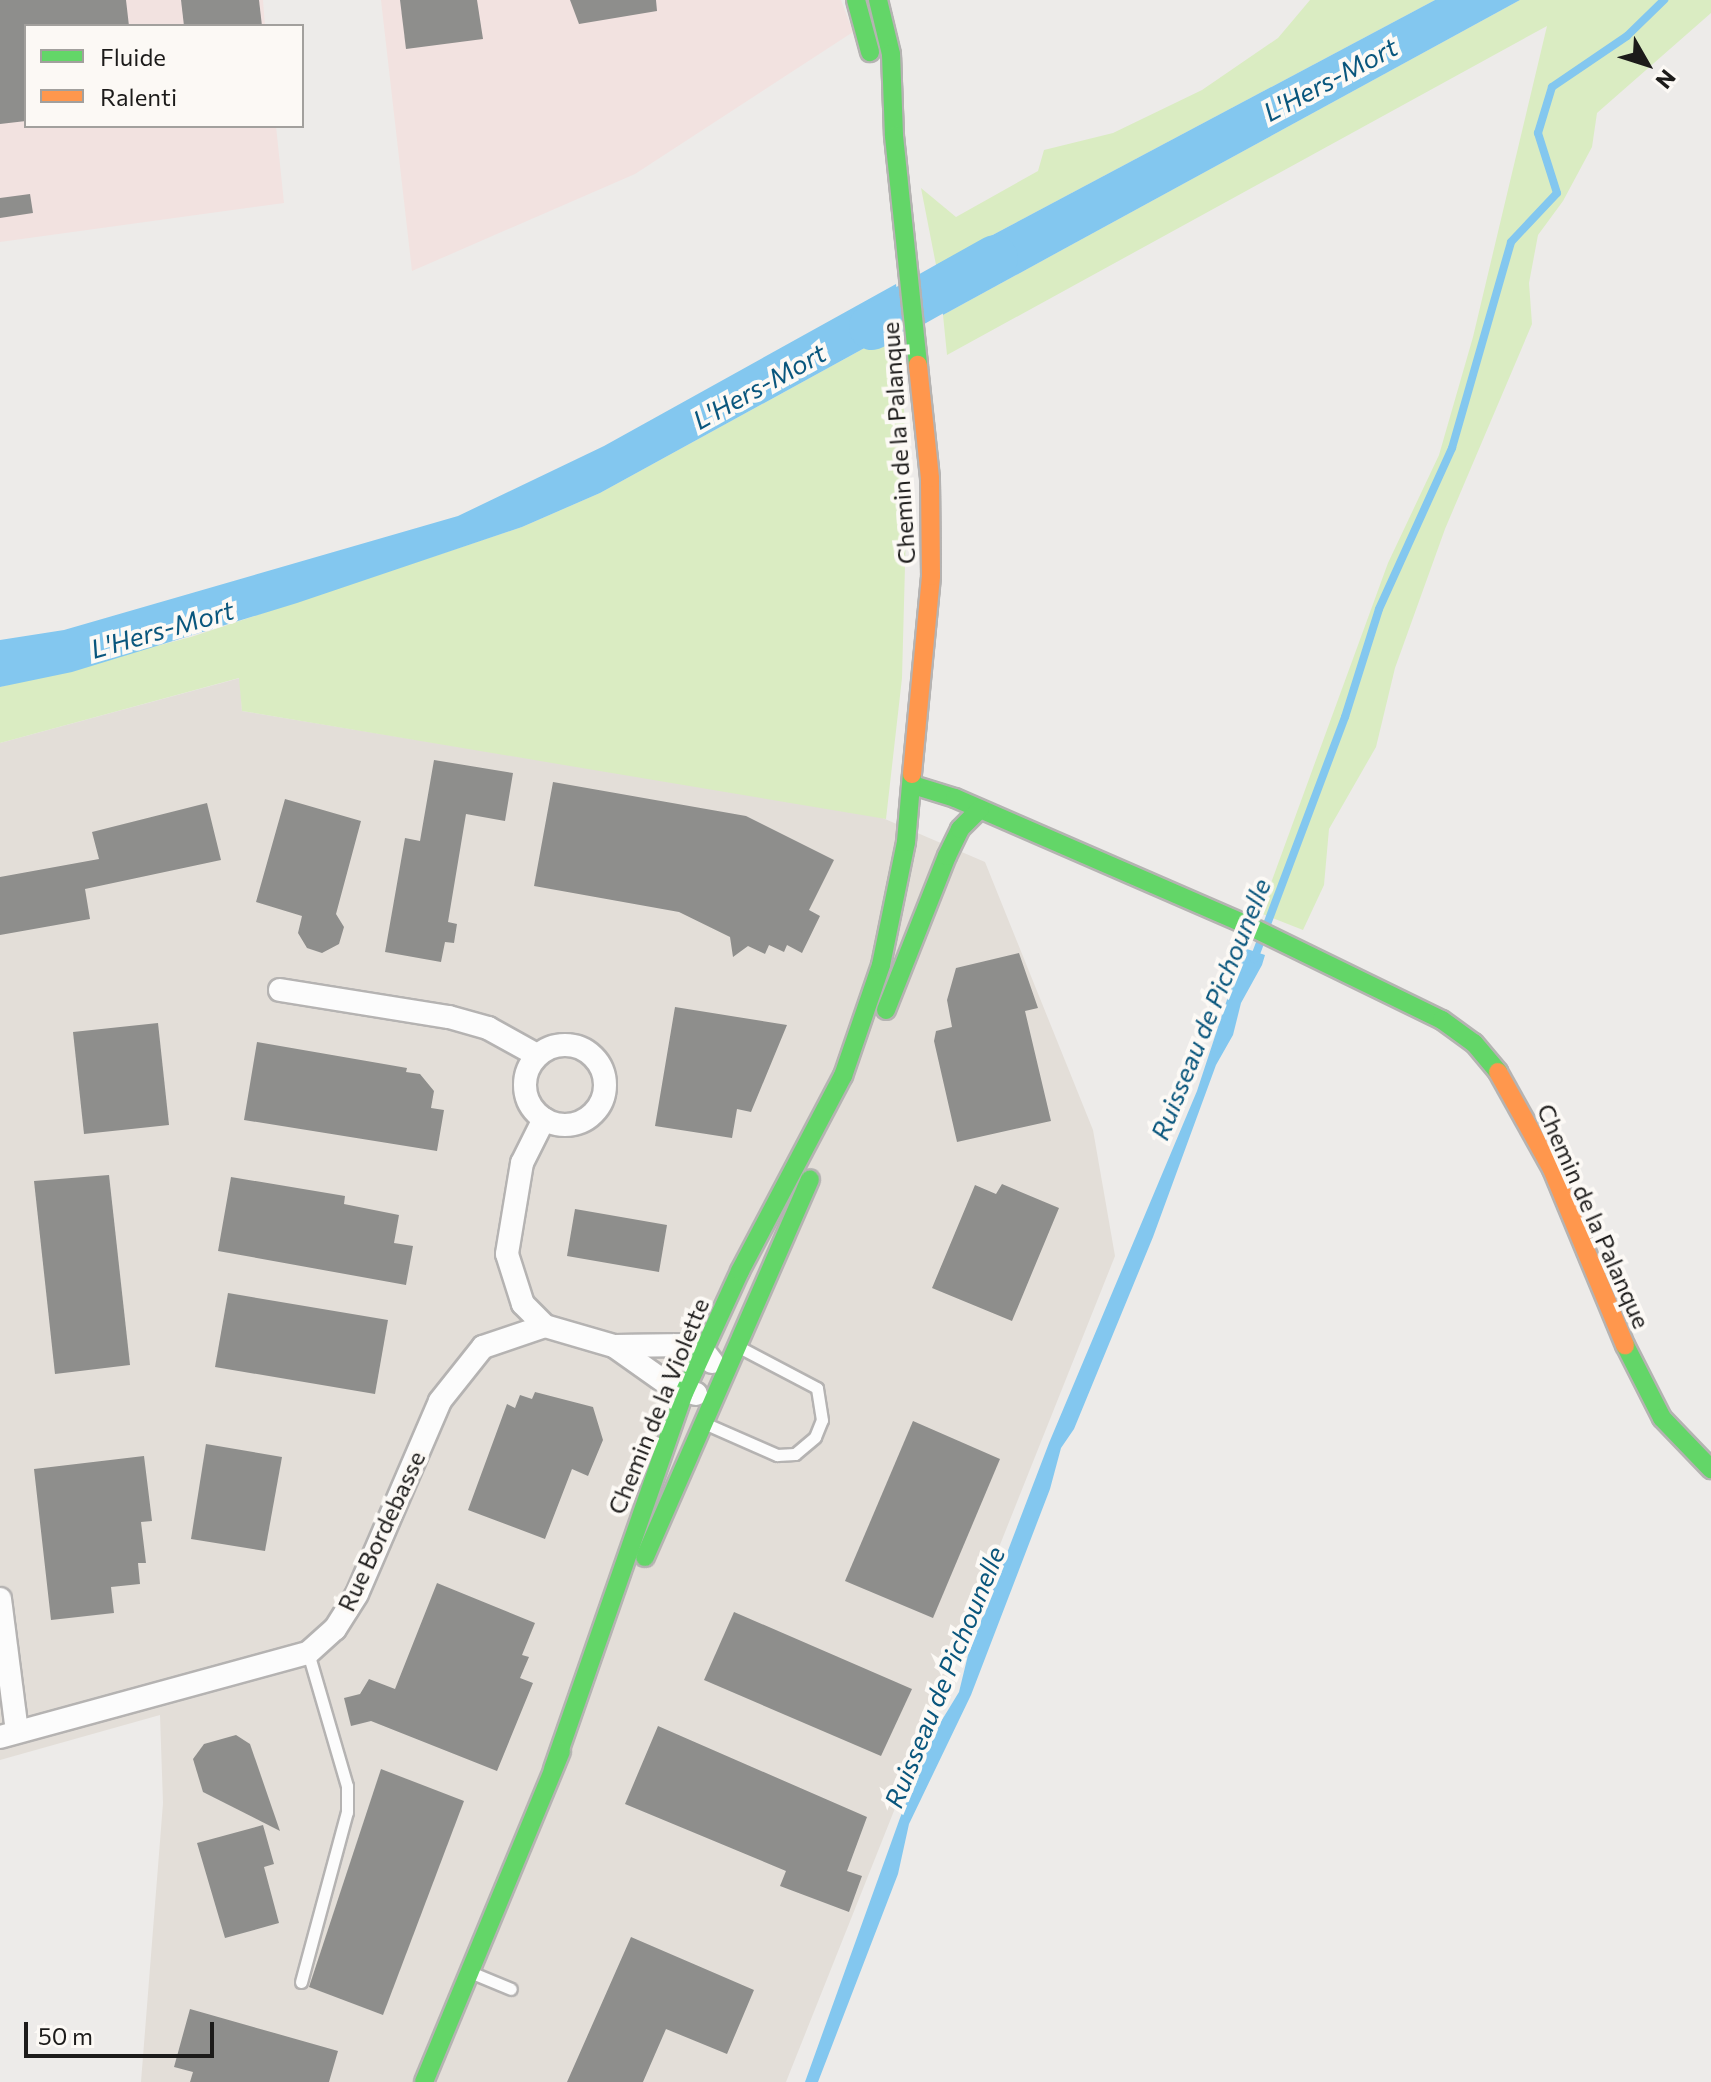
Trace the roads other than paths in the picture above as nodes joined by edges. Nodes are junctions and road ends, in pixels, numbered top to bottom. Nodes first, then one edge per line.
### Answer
1 (856, 0) edge
2 (878, 0) edge
3 (894, 136) junction
4 (913, 785) junction
5 (980, 809) junction
6 (906, 842) joint
7 (280, 990) dead end
8 (537, 1055) junction
9 (843, 1076) junction
10 (840, 1110) junction
11 (544, 1119) junction
12 (545, 1326) junction
13 (707, 1343) junction
14 (614, 1346) junction
15 (737, 1347) junction
16 (719, 1386) junction
17 (681, 1403) junction
18 (702, 1423) junction
19 (1711, 1469) edge
20 (0, 1599) edge
21 (308, 1653) junction
22 (9, 1734) edge
23 (553, 1769) junction
24 (470, 1972) junction
25 (301, 1982) dead end
26 (511, 1989) dead end
27 (424, 2082) edge

1 - 3 street, Chemin de la Palanque
2 - 3 street, Chemin de la Palanque
3 - 4 street, Chemin de la Palanque
4 - 5 street, Chemin de la Palanque
4 - 6 street, Chemin de la Palanque
5 - 10 street, Chemin de la Violette
5 - 19 street, Chemin de la Palanque
6 - 9 street, Chemin de la Violette
7 - 8 street
8 - 11 street
8 - 11 street
9 - 10 street, Chemin de la Violette
9 - 13 street, Chemin de la Violette
10 - 15 street, Chemin de la Violette
11 - 12 street
12 - 14 street
12 - 21 street, Rue Bordebasse
13 - 14 street
13 - 15 lane
13 - 16 street
13 - 17 street, Chemin de la Violette
14 - 17 street
15 - 16 street, Chemin de la Violette
15 - 18 lane
16 - 17 street
16 - 18 street, Chemin de la Violette
17 - 18 lane
17 - 23 street, Chemin de la Violette
18 - 23 street, Chemin de la Violette
20 - 22 street
21 - 22 street, Rue Bordebasse
21 - 25 lane
23 - 24 street, Chemin de la Violette
24 - 26 lane
24 - 27 street, Chemin de la Violette

